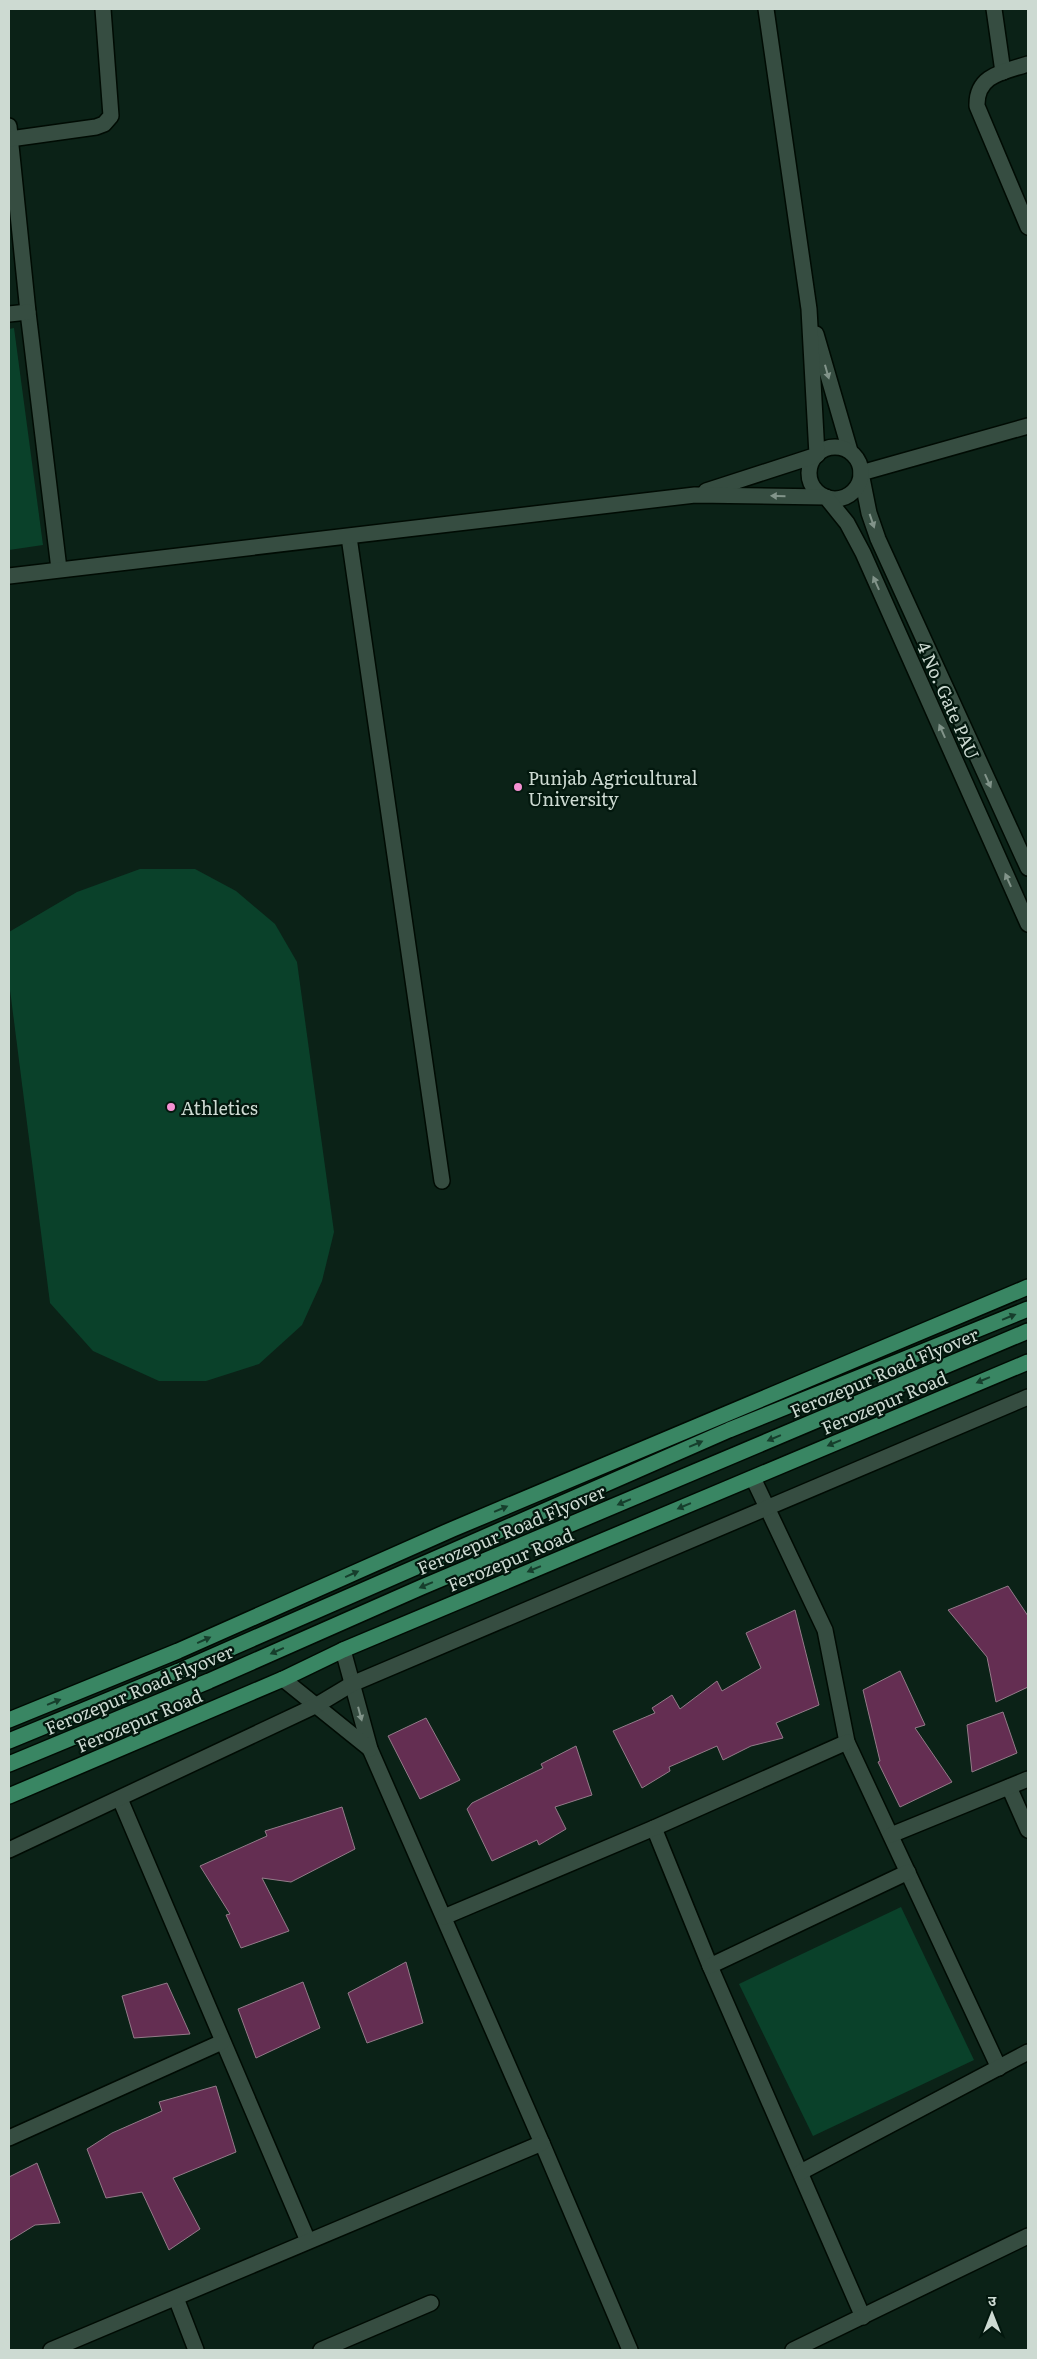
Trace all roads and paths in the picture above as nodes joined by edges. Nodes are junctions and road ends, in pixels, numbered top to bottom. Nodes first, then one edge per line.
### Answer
1 (103, 9) edge
2 (766, 9) edge
3 (994, 9) edge
4 (1028, 64) edge
5 (1003, 72) junction
6 (9, 133) edge
7 (1028, 227) edge
8 (809, 308) junction
9 (28, 312) junction
10 (9, 314) edge
11 (1028, 426) edge
12 (850, 451) junction
13 (817, 455) junction
14 (862, 473) junction
15 (695, 495) junction
16 (826, 497) junction
17 (349, 537) junction
18 (59, 569) junction
19 (9, 576) edge
20 (1028, 868) edge
21 (1028, 924) edge
22 (442, 1181) dead end
23 (1028, 1287) edge
24 (1028, 1309) edge
25 (1028, 1331) edge
26 (1028, 1362) edge
27 (1028, 1397) edge
28 (752, 1478) junction
29 (767, 1510) junction
30 (343, 1650) junction
31 (283, 1679) junction
32 (352, 1684) junction
33 (317, 1705) junction
34 (9, 1720) edge
35 (9, 1741) edge
36 (847, 1742) junction
37 (370, 1750) junction
38 (9, 1764) edge
39 (1028, 1779) edge
40 (1009, 1787) junction
41 (9, 1796) edge
42 (120, 1799) junction
43 (654, 1828) junction
44 (1028, 1830) edge
45 (890, 1835) junction
46 (9, 1850) edge
47 (908, 1872) junction
48 (444, 1917) junction
49 (710, 1966) junction
50 (222, 2042) junction
51 (1028, 2052) edge
52 (999, 2068) junction
53 (9, 2138) edge
54 (542, 2143) junction
55 (801, 2172) junction
56 (1028, 2236) edge
57 (308, 2241) junction
58 (176, 2298) junction
59 (431, 2303) dead end
60 (863, 2317) junction
61 (51, 2350) edge
62 (196, 2350) edge
63 (321, 2350) edge
64 (630, 2350) edge
65 (793, 2350) edge

1 - 6 street
2 - 8 street
3 - 5 street
4 - 5 street
5 - 7 street
6 - 9 street
8 -> 12 street
8 - 13 street
9 - 10 street
9 - 18 street
11 - 14 street
12 - 13 street
12 - 14 street
13 - 15 street
13 - 16 street
14 - 16 street
14 -> 20 street, 4 No. Gate PAU
16 -> 15 street
15 - 17 street
21 -> 16 street, 4 No. Gate PAU
17 - 18 street
17 - 22 street
18 - 19 street
34 -> 23 main road
35 -> 24 main road, Ferozepur Road Flyover
25 -> 38 main road, Ferozepur Road Flyover
26 -> 28 main road, Ferozepur Road
27 - 29 street
28 - 29 street
28 -> 30 main road, Ferozepur Road
29 - 32 street
29 - 36 street
30 - 31 main road, Ferozepur Road
30 - 32 street
31 - 33 street
31 - 41 main road, Ferozepur Road
32 - 33 street
32 -> 37 street
33 - 37 street
33 - 42 street
36 - 43 street
36 - 45 street
37 - 48 street
39 - 40 street
40 - 44 street
40 - 45 street
42 - 46 street
42 - 50 street
43 - 48 street
43 - 49 street
45 - 47 street
47 - 49 street
47 - 52 street
48 - 54 street
49 - 55 street
50 - 53 street
50 - 57 street
51 - 52 street
52 - 55 street
54 - 57 street
54 - 64 street
55 - 60 street
56 - 60 street
57 - 58 street
58 - 61 street
58 - 62 street
59 - 63 street
60 - 65 street

